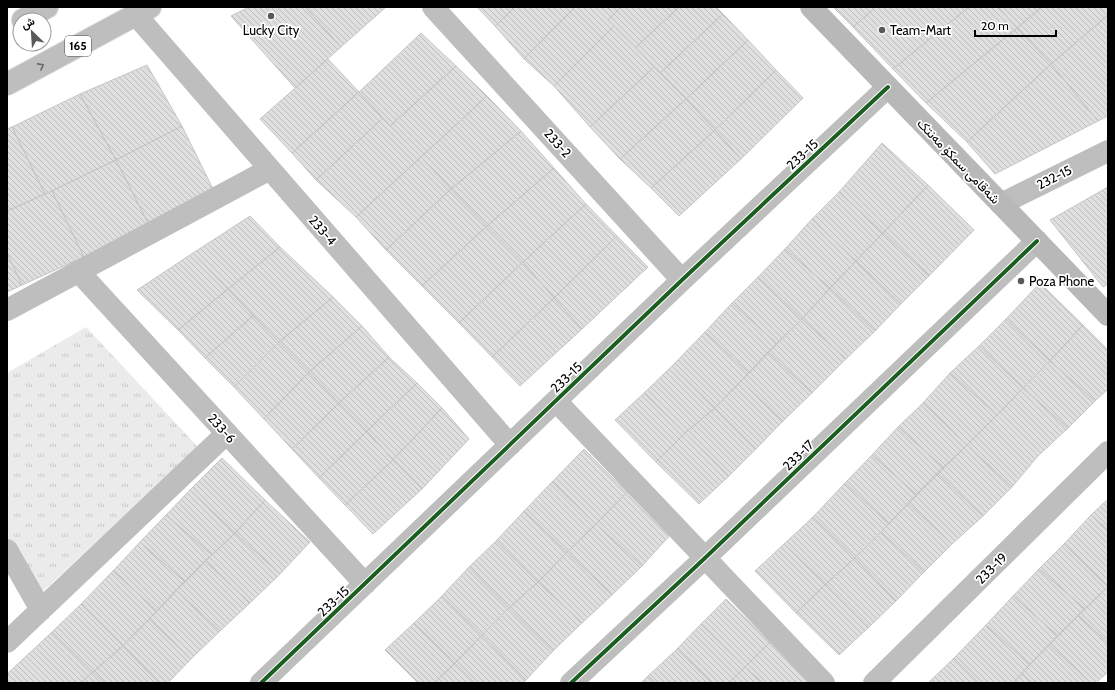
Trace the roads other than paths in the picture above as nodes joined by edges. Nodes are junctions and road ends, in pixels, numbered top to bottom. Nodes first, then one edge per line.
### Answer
1 (47, 7) edge
2 (433, 7) edge
3 (811, 7) edge
4 (143, 11) edge
5 (38, 12) edge
6 (7, 84) edge
7 (888, 87) junction
8 (1108, 150) edge
9 (270, 169) junction
10 (1000, 204) junction
11 (1037, 241) junction
12 (78, 271) junction
13 (682, 280) junction
14 (7, 310) edge
15 (1108, 316) edge
16 (556, 401) junction
17 (227, 433) junction
18 (510, 445) junction
19 (1108, 452) edge
20 (7, 550) edge
21 (705, 558) junction
22 (365, 584) junction
23 (41, 610) junction
24 (7, 642) edge
25 (264, 682) edge
26 (571, 683) edge
27 (824, 683) edge
28 (874, 683) edge

1 - 5 street
2 - 13 street, 233-2
3 - 7 main road, شەقامی سمکۆ مەنتک
6 -> 4 street, 165
4 - 9 street, 233-4
7 - 10 main road, شەقامی سمکۆ مەنتک
7 - 13 street, 233-15
8 - 10 street, 232-15
9 - 12 street
9 - 18 street, 233-4
10 - 11 main road, شەقامی سمکۆ مەنتک
11 - 15 main road, شەقامی سمکۆ مەنتک
11 - 21 street, 233-17
12 - 14 street
12 - 17 street, 233-6
13 - 16 street, 233-15
16 - 18 street, 233-15
16 - 21 street
17 - 22 street, 233-6
17 - 23 street
18 - 22 street, 233-15
19 - 28 street, 233-19
20 - 23 street
21 - 26 street, 233-17
21 - 27 street
22 - 25 street, 233-15
23 - 24 street

